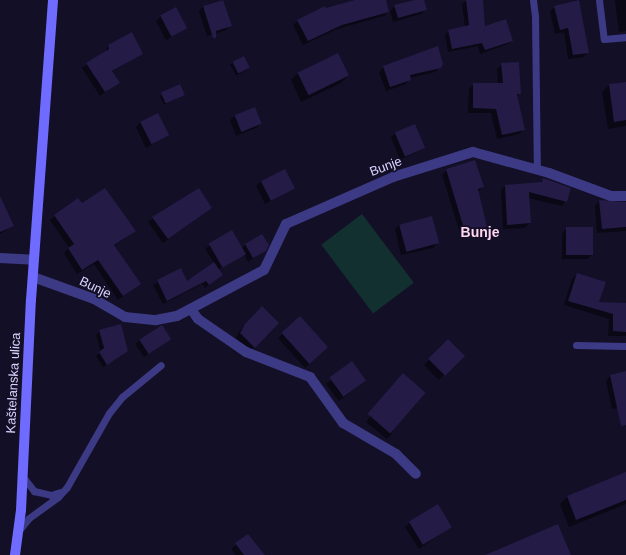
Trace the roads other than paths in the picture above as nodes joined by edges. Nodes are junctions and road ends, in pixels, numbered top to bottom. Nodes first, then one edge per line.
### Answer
1 (53, 0) edge
2 (533, 0) edge
3 (599, 0) edge
4 (626, 37) edge
5 (537, 169) junction
6 (626, 196) edge
7 (0, 258) edge
8 (34, 260) junction
9 (33, 277) junction
10 (191, 309) junction
11 (576, 345) dead end
12 (626, 346) edge
13 (161, 365) dead end
14 (416, 474) dead end
15 (23, 476) junction
16 (67, 487) junction
17 (18, 532) junction
18 (15, 555) edge

1 - 8 street, Kaštelanska ulica
2 - 5 lane
3 - 4 lane
5 - 6 street, Bunje
5 - 10 street, Bunje
7 - 8 street
8 - 9 street, Kaštelanska ulica
9 - 10 street, Bunje
9 - 15 street, Kaštelanska ulica
10 - 14 street
11 - 12 lane
13 - 16 lane
15 - 16 lane
15 - 17 street, Kaštelanska ulica
16 - 17 lane
17 - 18 street, Kaštelanska ulica

